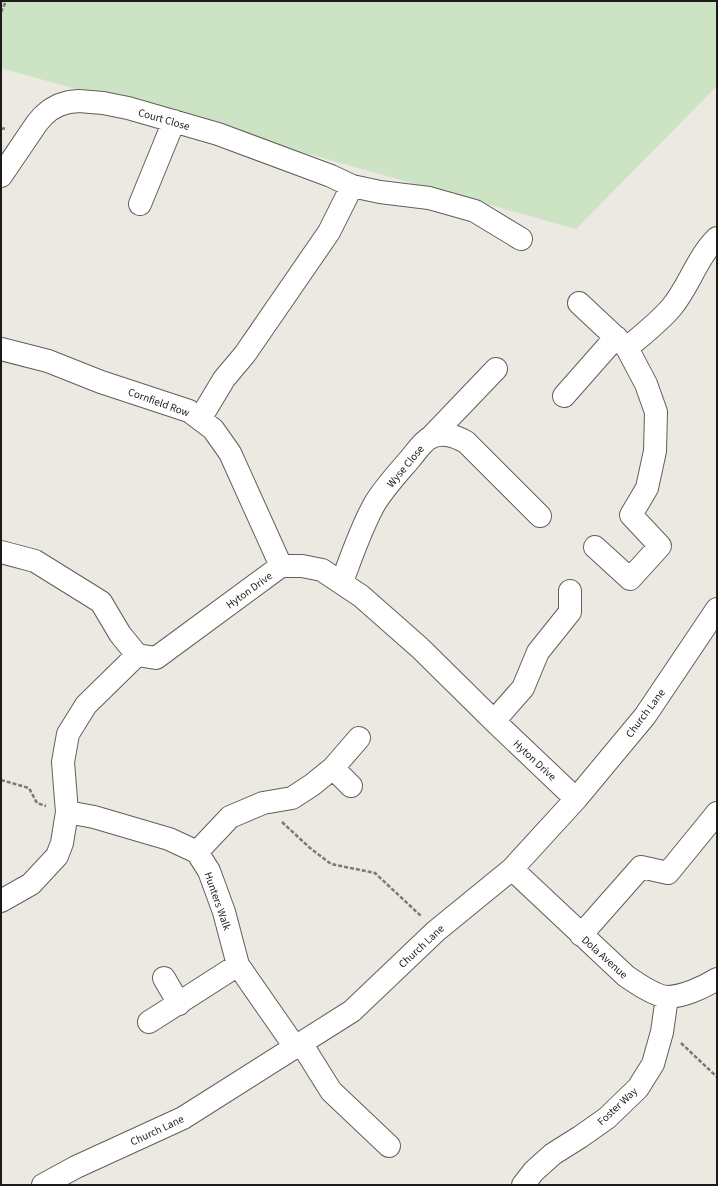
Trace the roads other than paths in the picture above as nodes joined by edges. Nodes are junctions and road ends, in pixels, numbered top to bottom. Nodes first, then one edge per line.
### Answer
1 (174, 121) junction
2 (1, 176) edge
3 (352, 186) junction
4 (140, 204) dead end
5 (717, 238) edge
6 (521, 239) dead end
7 (579, 303) dead end
8 (621, 343) junction
9 (1, 349) edge
10 (496, 369) dead end
11 (564, 396) dead end
12 (200, 419) junction
13 (430, 438) junction
14 (540, 516) dead end
15 (595, 547) dead end
16 (1, 552) edge
17 (281, 566) junction
18 (342, 582) junction
19 (570, 591) dead end
20 (717, 609) edge
21 (137, 655) junction
22 (494, 722) junction
23 (359, 738) dead end
24 (333, 768) junction
25 (351, 786) dead end
26 (576, 799) junction
27 (67, 812) junction
28 (717, 813) edge
29 (197, 852) junction
30 (512, 869) junction
31 (1, 901) edge
32 (581, 935) junction
33 (238, 965) junction
34 (164, 978) dead end
35 (717, 979) edge
36 (667, 997) junction
37 (179, 1004) junction
38 (148, 1022) dead end
39 (298, 1045) junction
40 (389, 1146) dead end
41 (43, 1185) edge
42 (523, 1185) edge

1 - 2 street, Court Close
1 - 3 street, Court Close
1 - 4 street
3 - 6 street, Court Close
3 - 12 street
5 - 8 street
7 - 8 street
8 - 11 street
8 - 15 street
9 - 12 street, Cornfield Row
10 - 13 street
12 - 17 street, Cornfield Row
13 - 14 street, Wyse Close
13 - 18 street, Wyse Close
16 - 21 street
17 - 18 street, Hyton Drive
17 - 21 street, Hyton Drive
18 - 22 street, Hyton Drive
19 - 22 street
20 - 26 street, Church Lane
21 - 27 street
22 - 26 street, Hyton Drive
23 - 24 street
24 - 25 street
24 - 29 street
26 - 30 street, Church Lane
27 - 29 street
27 - 31 street
28 - 32 street
29 - 33 street, Hunters Walk
30 - 32 street, Dola Avenue
30 - 39 street, Church Lane
32 - 36 street, Dola Avenue
33 - 37 street
33 - 39 street, Hunters Walk
34 - 37 street
35 - 36 street
36 - 42 street, Foster Way
37 - 38 street
39 - 40 street, Hunters Walk
39 - 41 street, Church Lane

